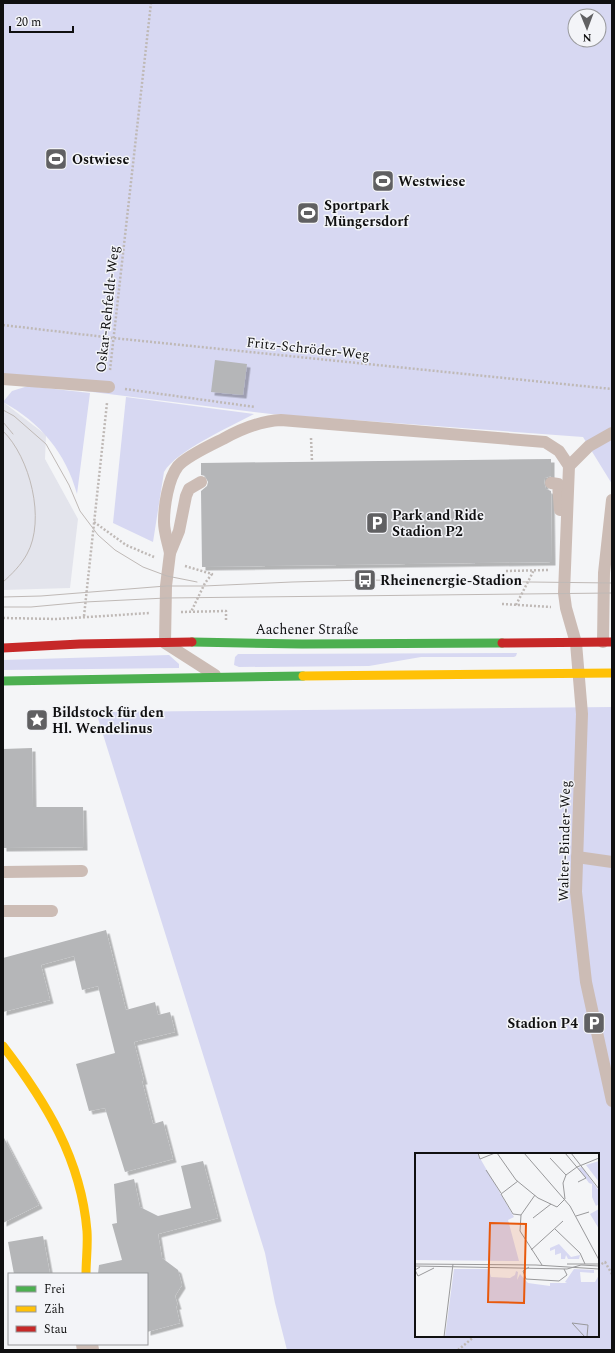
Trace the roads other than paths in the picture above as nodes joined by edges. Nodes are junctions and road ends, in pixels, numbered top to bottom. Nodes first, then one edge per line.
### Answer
1 (3, 380) edge
2 (109, 387) road end
3 (612, 433) edge
4 (569, 466) junction
5 (201, 482) dead end
6 (551, 484) dead end
7 (612, 500) edge
8 (170, 553) junction
9 (564, 569) junction
10 (576, 642) junction
11 (608, 642) edge
12 (165, 643) junction
13 (3, 648) edge
14 (612, 673) edge
15 (578, 674) junction
16 (218, 677) junction
17 (3, 681) edge
18 (577, 857) junction
19 (612, 862) edge
20 (3, 872) edge
21 (82, 872) dead end
22 (3, 911) edge
23 (52, 911) dead end
24 (3, 1046) edge
25 (612, 1101) edge
26 (86, 1273) edge

1 - 2 lane
3 - 4 lane
4 - 8 lane
4 - 9 lane
5 - 8 lane
6 - 9 lane
7 - 11 lane
8 - 12 lane
9 - 10 lane, Walter-Binder-Weg
10 - 11 main road, Aachener Straße
10 - 12 main road, Aachener Straße
10 - 15 lane, Walter-Binder-Weg
12 - 13 main road, Aachener Straße
12 - 16 lane
14 - 15 main road
15 - 16 main road
15 - 18 lane, Walter-Binder-Weg
16 - 17 main road
18 - 19 lane
18 - 25 lane, Walter-Binder-Weg
20 - 21 lane
22 - 23 lane
24 - 26 main road

